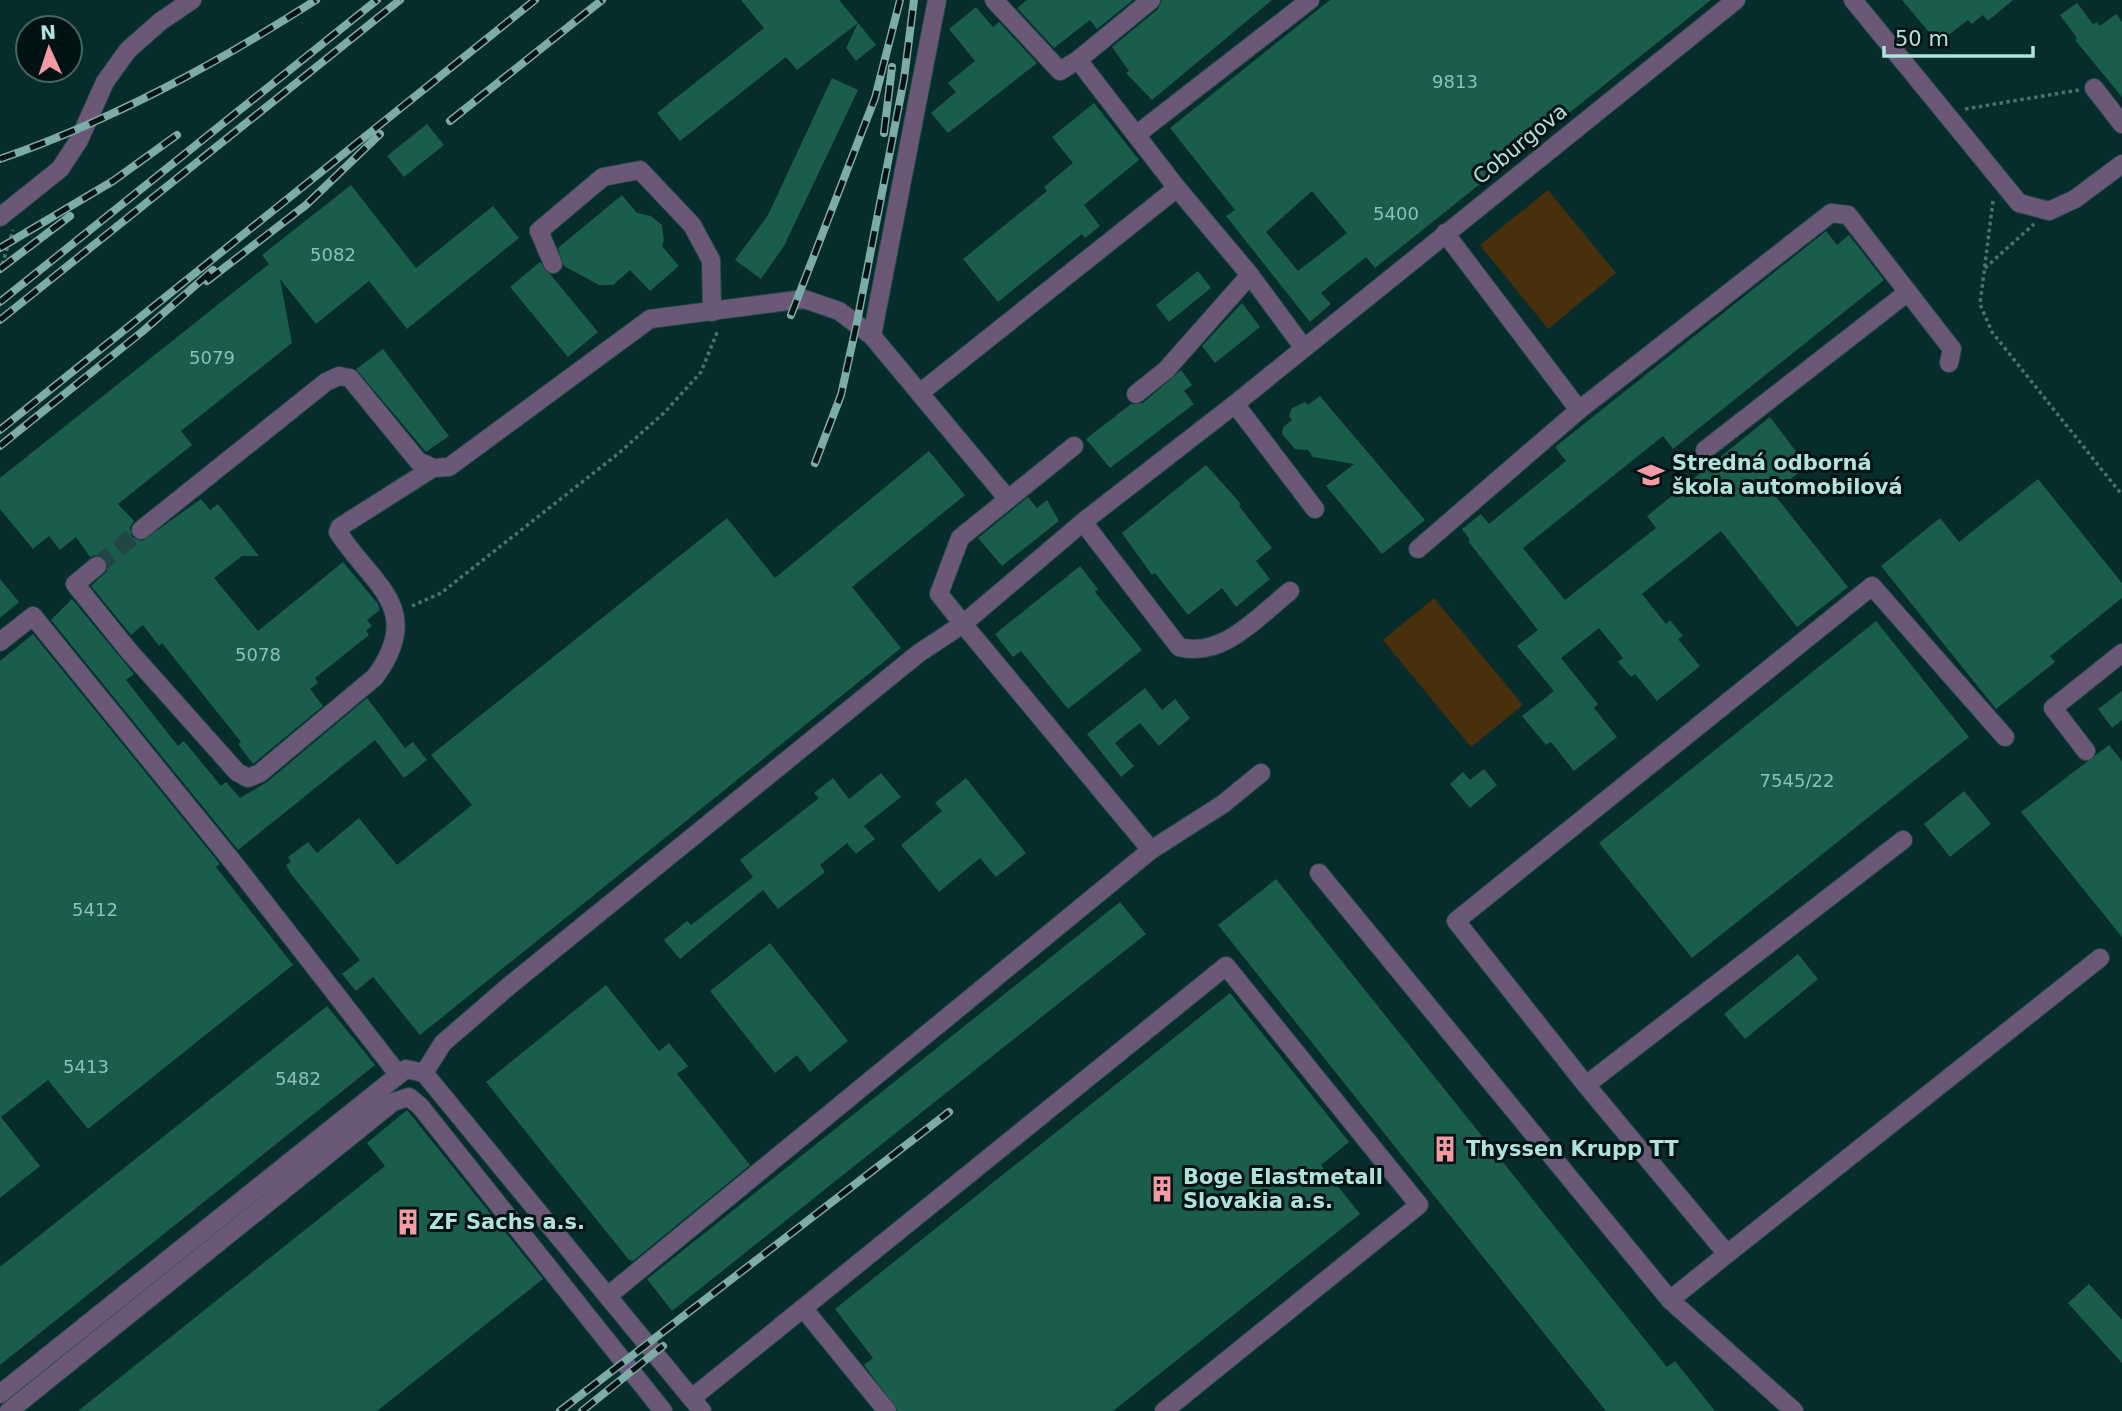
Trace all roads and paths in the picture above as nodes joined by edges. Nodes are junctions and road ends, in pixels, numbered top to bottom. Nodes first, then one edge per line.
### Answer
1 (192, 0) edge
2 (937, 0) edge
3 (994, 0) edge
4 (1151, 0) edge
5 (1310, 0) edge
6 (1735, 0) edge
7 (1853, 0) edge
8 (1078, 60) junction
9 (2094, 88) joint
10 (1944, 112) junction
11 (2122, 124) edge
12 (1136, 135) junction
13 (2122, 164) edge
14 (1996, 178) junction
15 (1177, 188) junction
16 (25, 198) junction
17 (2049, 211) junction
18 (0, 217) edge
19 (1445, 233) junction
20 (553, 264) dead end
21 (1983, 269) junction
22 (0, 271) edge
23 (1250, 275) junction
24 (1908, 292) junction
25 (717, 312) junction
26 (872, 336) junction
27 (1303, 347) junction
28 (1949, 363) dead end
29 (922, 392) junction
30 (1136, 394) dead end
31 (1236, 404) junction
32 (1579, 410) junction
33 (1074, 446) dead end
34 (1704, 450) dead end
35 (433, 468) junction
36 (2122, 495) edge
37 (1007, 498) junction
38 (1315, 509) dead end
39 (1083, 522) junction
40 (141, 530) tunnel mouth
41 (1418, 549) dead end
42 (97, 566) tunnel mouth
43 (1290, 591) dead end
44 (391, 606) junction
45 (963, 624) junction
46 (0, 642) edge
47 (2122, 653) edge
48 (2006, 737) dead end
49 (2086, 751) dead end
50 (1261, 773) dead end
51 (1903, 840) dead end
52 (1151, 850) junction
53 (1319, 873) dead end
54 (2100, 958) dead end
55 (425, 1073) junction
56 (398, 1074) junction
57 (1586, 1085) junction
58 (1727, 1254) junction
59 (609, 1295) junction
60 (1670, 1300) junction
61 (803, 1308) junction
62 (0, 1394) edge
63 (697, 1405) edge
64 (9, 1411) edge
65 (663, 1411) edge
66 (887, 1411) edge
67 (1164, 1411) edge
68 (1794, 1411) edge

1 - 16 street
2 - 26 street
3 - 8 street
4 - 8 street
5 - 12 street
6 - 19 street, Coburgova
7 - 10 street
8 - 12 street
9 - 10 path
9 - 11 street
10 - 14 street
12 - 15 street
13 - 17 street
14 - 17 street
14 - 21 path
15 - 23 street
15 - 29 street
16 - 18 street
16 - 22 path
17 - 21 path
19 - 27 street, Coburgova
19 - 32 street
20 - 25 street
21 - 36 path
23 - 27 street
23 - 30 street
24 - 28 street
24 - 32 street
24 - 34 street
25 - 26 street
25 - 35 street
25 - 44 path
26 - 29 street
27 - 31 street, Coburgova
29 - 37 street
31 - 38 street
31 - 39 street, Coburgova
32 - 41 street
33 - 37 street
35 - 40 street
35 - 44 street
37 - 45 street
39 - 43 street
39 - 45 street, Coburgova
42 - 44 street
45 - 52 street
45 - 55 street, Coburgova
46 - 56 street
47 - 49 street
48 - 57 street
50 - 52 street
51 - 57 street
52 - 59 street
53 - 60 street
54 - 58 street
55 - 56 street
55 - 59 street
56 - 62 street
57 - 58 street
58 - 60 street
59 - 63 street
60 - 68 street
61 - 63 street
61 - 66 street
61 - 67 street
64 - 65 street

